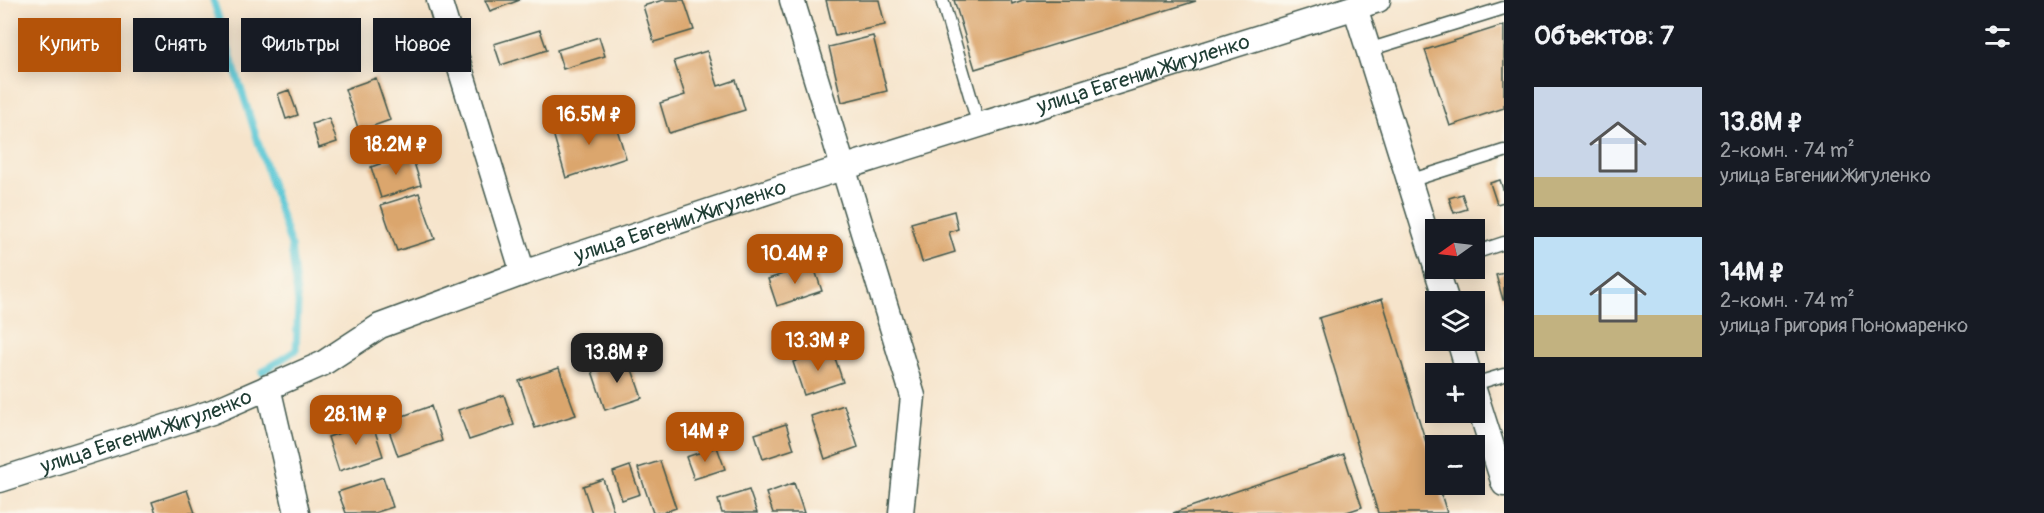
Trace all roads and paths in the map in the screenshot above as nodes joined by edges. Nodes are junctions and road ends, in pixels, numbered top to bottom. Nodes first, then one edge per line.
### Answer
1 (439, 0) edge
2 (792, 0) edge
3 (942, 0) edge
4 (1378, 0) edge
5 (1355, 7) junction
6 (1504, 8) edge
7 (1368, 50) junction
8 (979, 126) junction
9 (1504, 151) edge
10 (843, 168) junction
11 (1409, 181) junction
12 (1425, 231) edge
13 (1504, 243) edge
14 (1485, 249) edge
15 (523, 273) junction
16 (1504, 375) edge
17 (1485, 381) edge
18 (268, 387) junction
19 (1485, 423) edge
20 (0, 480) edge
21 (1504, 484) edge
22 (297, 513) edge
23 (901, 513) edge

1 - 15 street
2 - 10 street
3 - 8 lane
4 - 5 street, улица Евгении Жигуленко
5 - 7 street
5 - 8 street, улица Евгении Жигуленко
6 - 7 lane
7 - 11 street
8 - 10 street, улица Евгении Жигуленко
9 - 11 lane
10 - 15 street, улица Евгении Жигуленко
10 - 23 street
11 - 12 street
13 - 14 lane
15 - 18 street, улица Евгении Жигуленко
16 - 17 lane
18 - 20 street, улица Евгении Жигуленко
18 - 22 street
19 - 21 street

